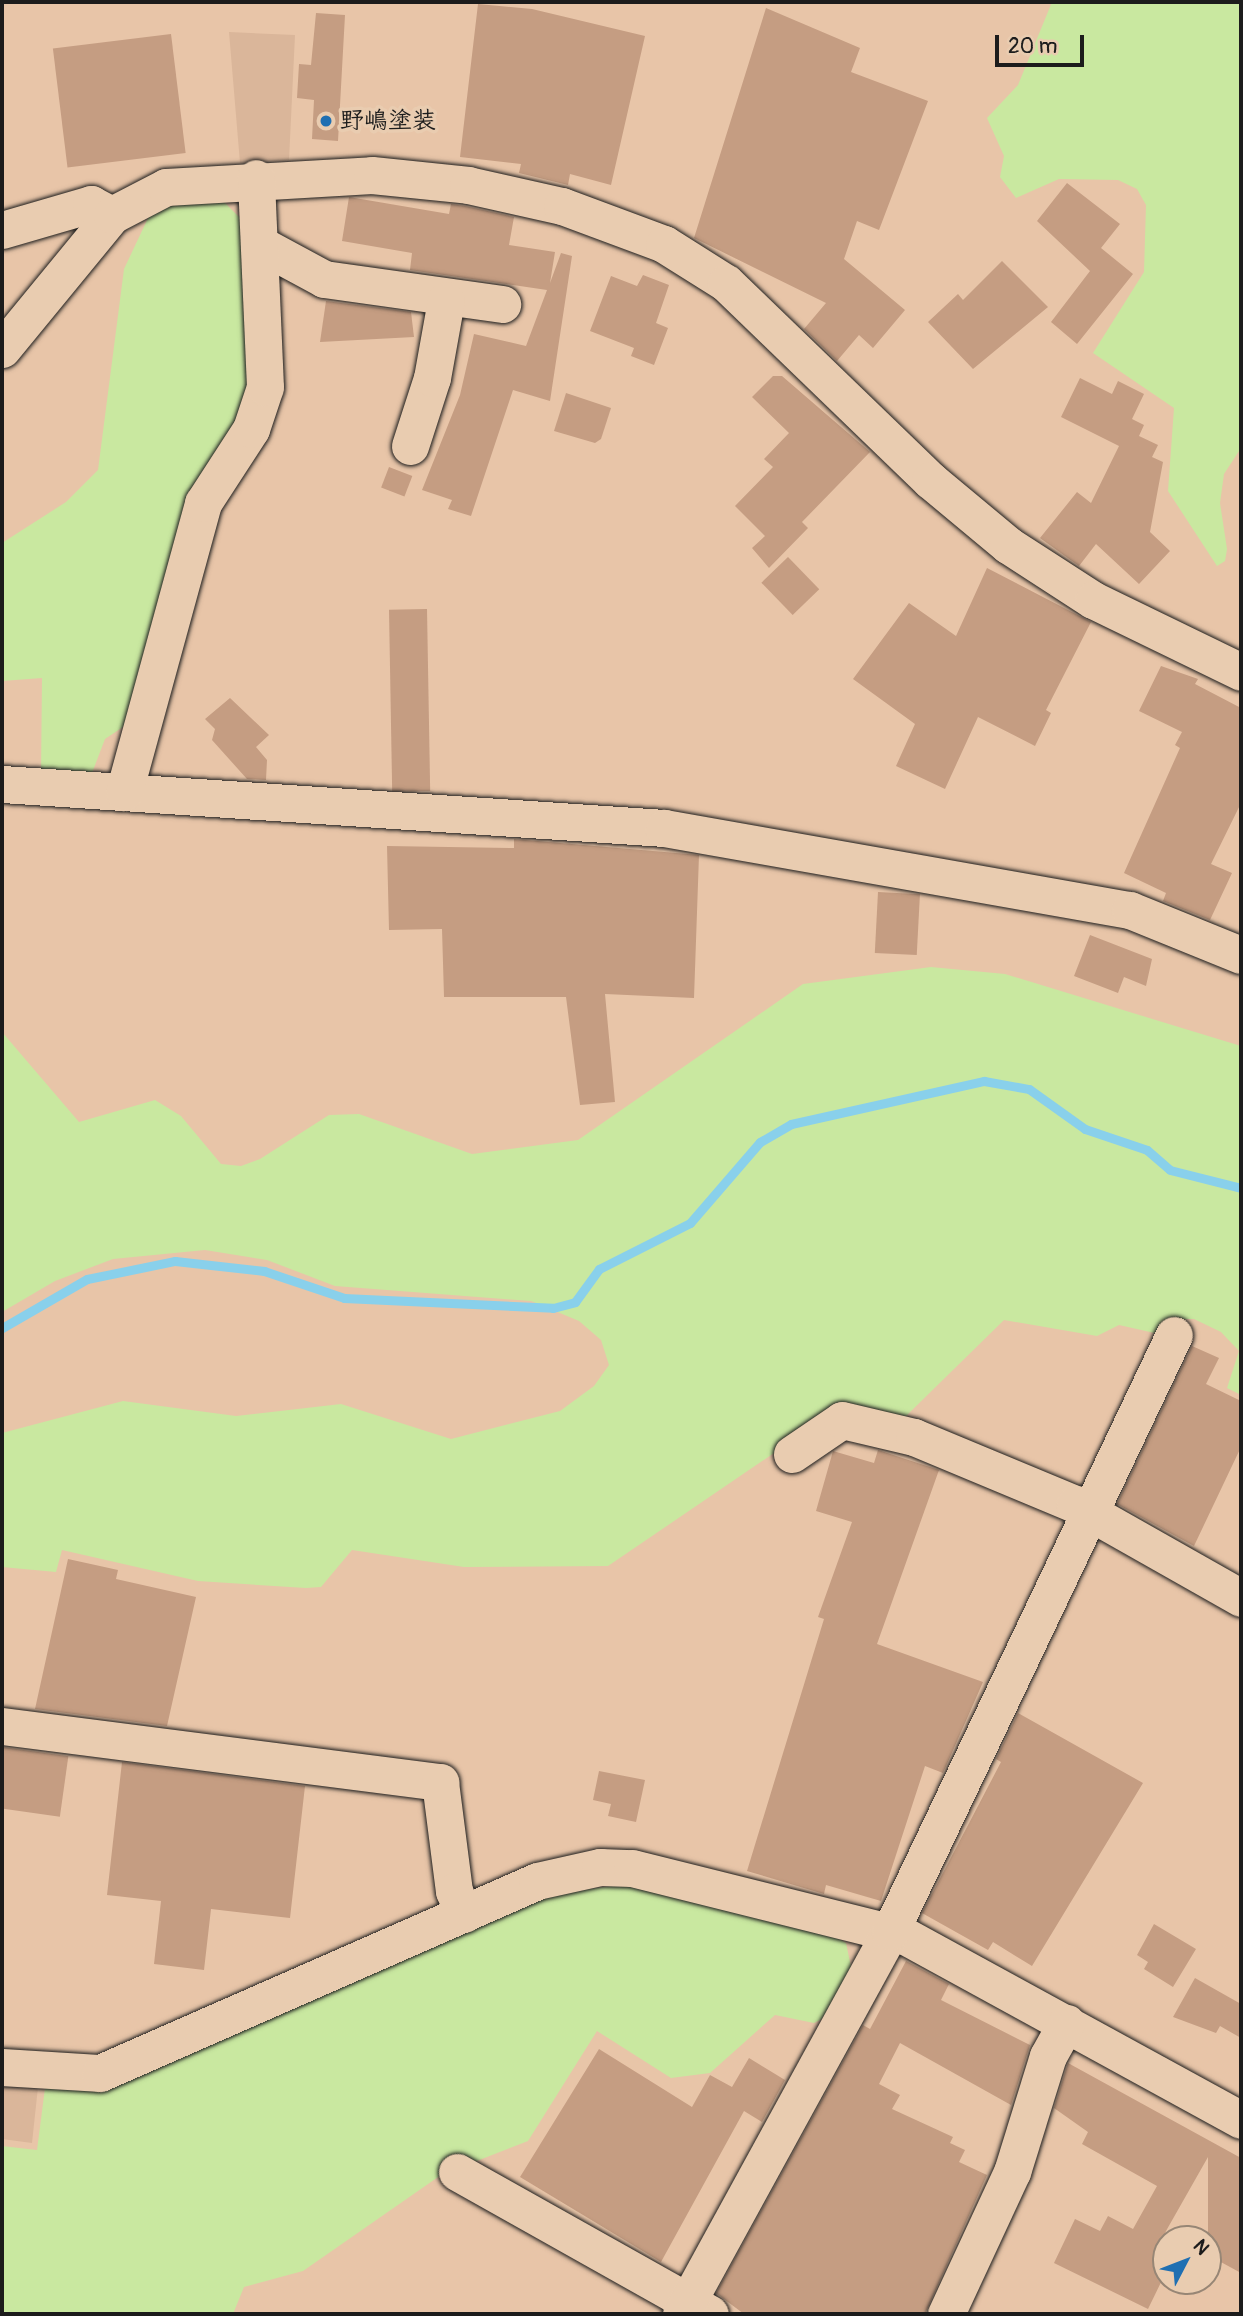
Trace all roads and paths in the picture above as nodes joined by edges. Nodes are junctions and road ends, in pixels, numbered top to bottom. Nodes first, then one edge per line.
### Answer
1 (256, 178) junction
2 (112, 215) junction
3 (2, 230) edge
4 (263, 246) junction
5 (446, 300) junction
6 (502, 304) dead end
7 (2, 349) edge
8 (410, 446) dead end
9 (1241, 672) edge
10 (2, 784) edge
11 (124, 792) junction
12 (1241, 955) edge
13 (1174, 1335) dead end
14 (792, 1454) dead end
15 (1090, 1512) junction
16 (1241, 1598) edge
17 (2, 1726) edge
18 (464, 1913) junction
19 (890, 1932) junction
20 (1066, 2023) junction
21 (2, 2067) edge
22 (1236, 2106) edge
23 (457, 2172) dead end
24 (693, 2310) edge
25 (946, 2314) edge

1 - 2 street
1 - 4 street
1 - 9 street
2 - 3 street
2 - 7 street
4 - 5 street
4 - 11 street
5 - 6 street
5 - 8 street
10 - 11 street
11 - 12 street
13 - 15 street
14 - 15 street
15 - 16 street
15 - 19 street
17 - 18 street
18 - 19 street
18 - 21 street
19 - 20 street
19 - 24 street
20 - 22 street
20 - 25 street
23 - 24 street

